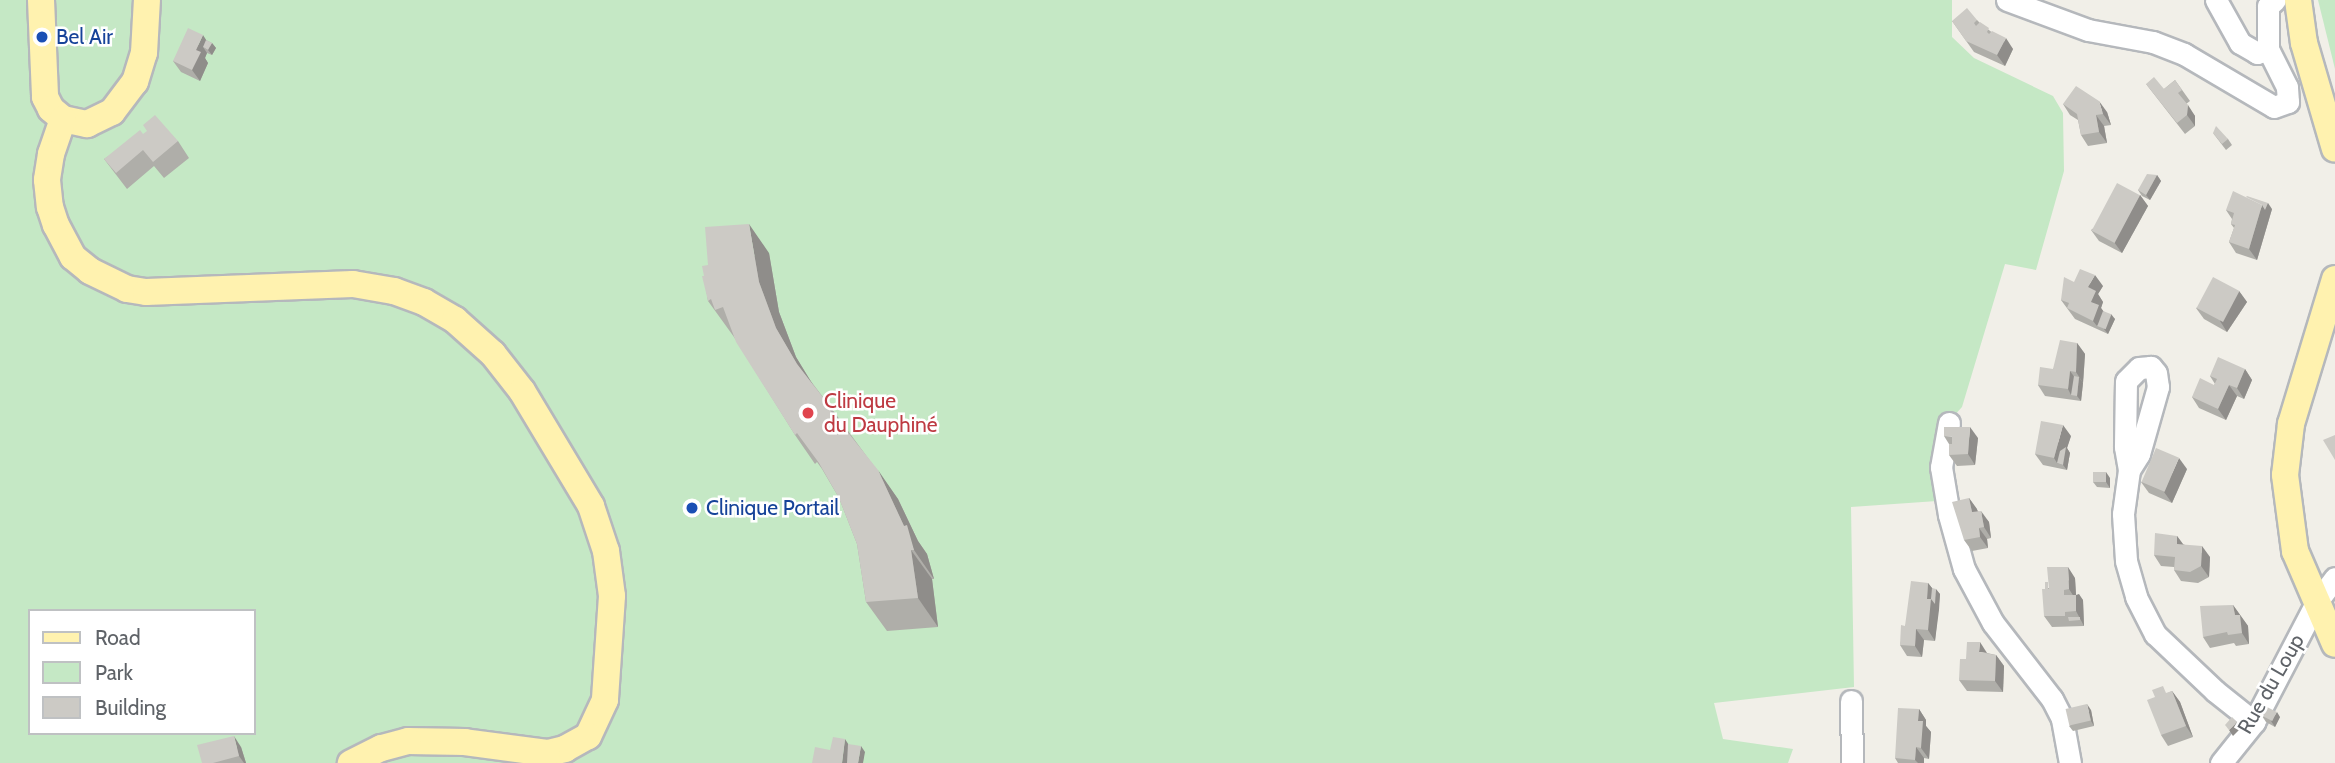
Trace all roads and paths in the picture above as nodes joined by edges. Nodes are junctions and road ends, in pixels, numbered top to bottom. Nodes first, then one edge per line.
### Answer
1 (41, 0) edge
2 (147, 0) edge
3 (2007, 0) edge
4 (2216, 0) edge
5 (2275, 0) edge
6 (2298, 0) edge
7 (2268, 49) junction
8 (63, 119) junction
9 (2335, 149) edge
10 (2335, 279) edge
11 (1948, 423) dead end
12 (2129, 470) dead end
13 (2335, 579) edge
14 (2316, 603) junction
15 (2335, 644) edge
16 (1851, 701) dead end
17 (2254, 722) junction
18 (351, 763) edge
19 (1852, 763) edge
20 (2070, 763) edge
21 (2221, 763) edge

1 - 8 main road
2 - 8 main road
3 - 7 street
4 - 7 street
5 - 7 street
6 - 9 main road
8 - 18 main road
10 - 14 main road
11 - 20 street
12 - 17 street
13 - 14 street, Rue du Loup
14 - 15 main road
14 - 17 street, Rue du Loup
16 - 19 street
17 - 21 street, Rue du Loup

